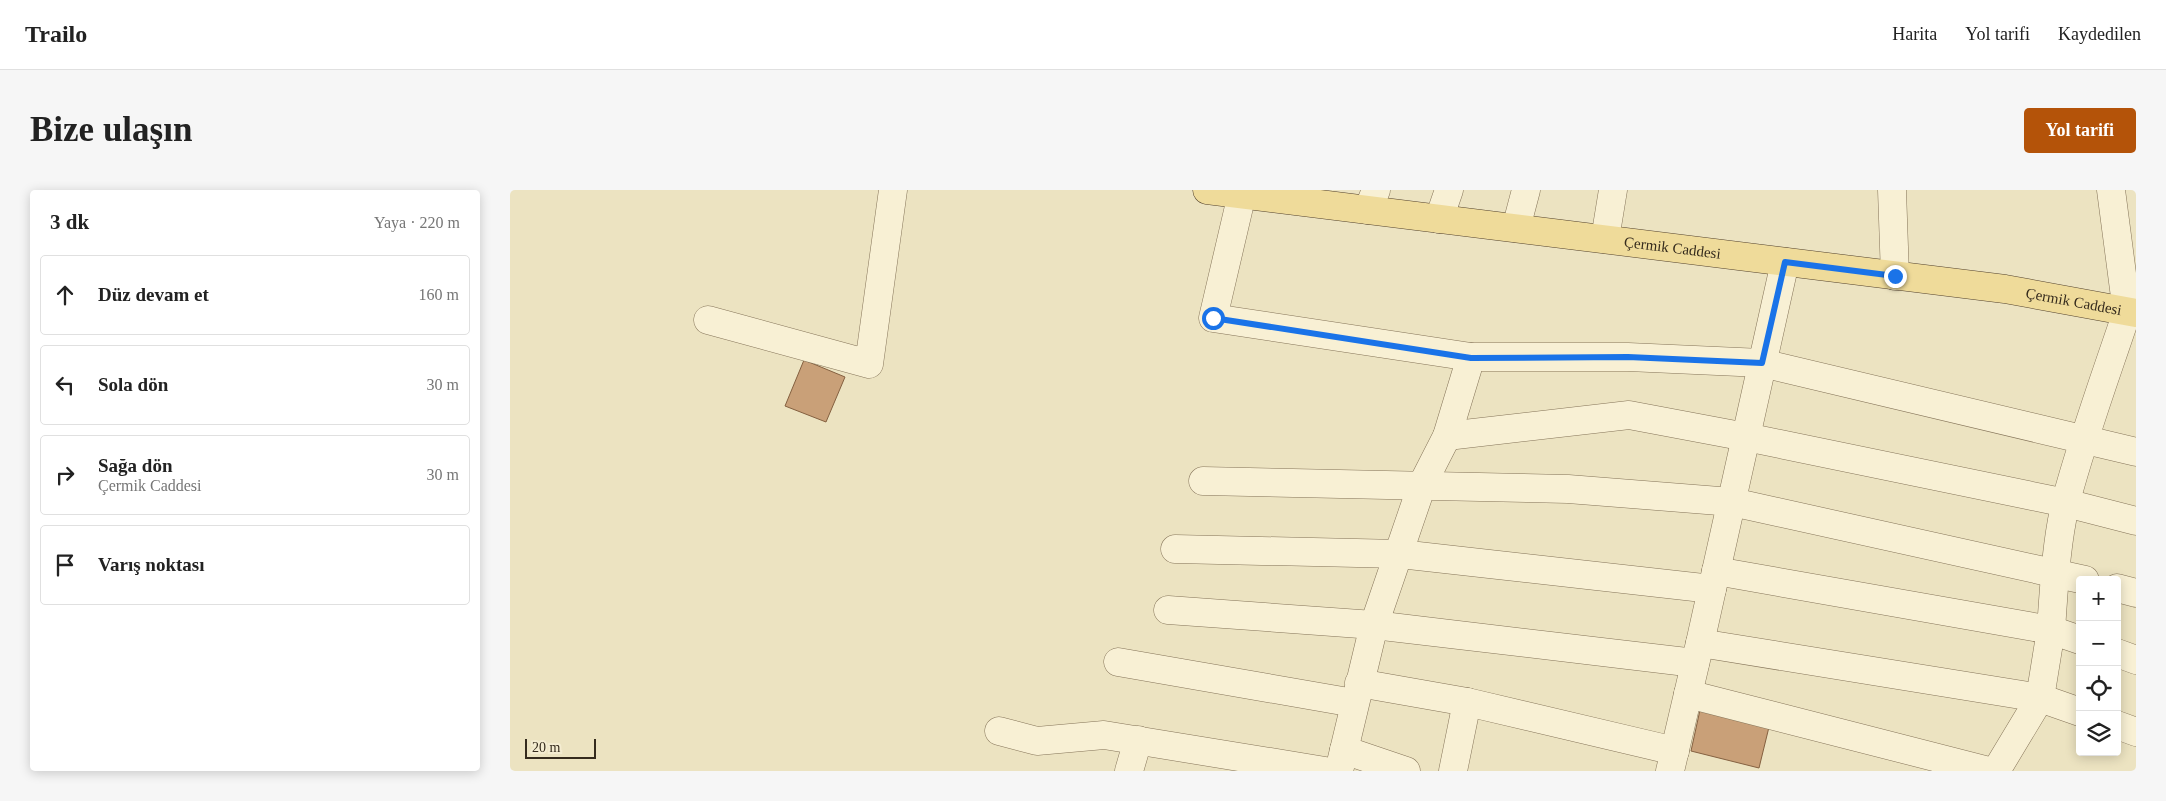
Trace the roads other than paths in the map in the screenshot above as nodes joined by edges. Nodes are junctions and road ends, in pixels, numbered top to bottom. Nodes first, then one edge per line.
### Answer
1 (893, 190) edge
2 (1207, 190) edge
3 (1449, 190) edge
4 (1526, 190) edge
5 (1613, 190) edge
6 (1892, 190) edge
7 (2111, 190) edge
8 (1242, 194) junction
9 (1372, 200) edge
10 (1439, 219) junction
11 (1516, 228) junction
12 (1605, 239) junction
13 (1785, 262) junction
14 (1895, 276) junction
15 (2133, 307) edge
16 (708, 320) dead end
17 (1471, 358) junction
18 (1762, 363) junction
19 (1447, 436) junction
20 (1746, 437) junction
21 (2085, 439) junction
22 (2136, 452) edge
23 (1203, 481) dead end
24 (1422, 485) junction
25 (1732, 502) junction
26 (2066, 503) junction
27 (2136, 521) edge
28 (1175, 549) dead end
29 (1400, 554) junction
30 (2055, 572) junction
31 (2076, 578) edge
32 (1714, 580) junction
33 (2121, 589) edge
34 (2136, 593) edge
35 (1168, 610) dead end
36 (1374, 625) junction
37 (2051, 630) junction
38 (2076, 639) edge
39 (1698, 653) junction
40 (2121, 654) edge
41 (2136, 660) edge
42 (1118, 662) dead end
43 (1356, 693) junction
44 (1688, 694) junction
45 (2040, 698) junction
46 (1467, 702) junction
47 (2077, 711) edge
48 (2121, 726) edge
49 (999, 731) dead end
50 (2136, 732) edge
51 (1138, 740) junction
52 (1342, 760) edge
53 (1672, 761) edge
54 (1129, 771) edge
55 (1325, 771) edge
56 (1406, 771) edge
57 (1453, 771) edge
58 (1988, 771) edge
59 (1996, 771) edge

1 - 16 street
2 - 8 main road, Çermik Caddesi
3 - 10 street
4 - 11 street
5 - 12 street
6 - 14 street
7 - 15 street
8 - 9 main road, Çermik Caddesi
8 - 17 street
9 - 10 main road, Çermik Caddesi
10 - 11 main road, Çermik Caddesi
11 - 12 main road, Çermik Caddesi
12 - 13 main road, Çermik Caddesi
13 - 14 main road, Çermik Caddesi
13 - 18 street
14 - 15 main road, Çermik Caddesi
15 - 21 street
17 - 18 street
17 - 19 street
18 - 20 street
18 - 21 street
19 - 20 street
19 - 24 street
20 - 25 street
20 - 26 street
21 - 22 street
21 - 26 street
23 - 24 street
24 - 25 street
24 - 29 street
25 - 30 street
25 - 32 street
26 - 27 street
26 - 30 street
28 - 29 street
29 - 32 street
29 - 36 street
30 - 31 street
30 - 37 street
32 - 37 street
32 - 39 street
33 - 34 street
35 - 36 street
36 - 39 street
36 - 43 street
37 - 38 street
37 - 45 street
39 - 44 street
39 - 45 street
40 - 41 street
42 - 43 street
43 - 46 street
43 - 52 street
44 - 53 street
44 - 58 street
45 - 47 street
45 - 59 street
46 - 53 street
46 - 57 street
48 - 50 street
49 - 51 street
51 - 54 street
51 - 55 street
52 - 56 street

